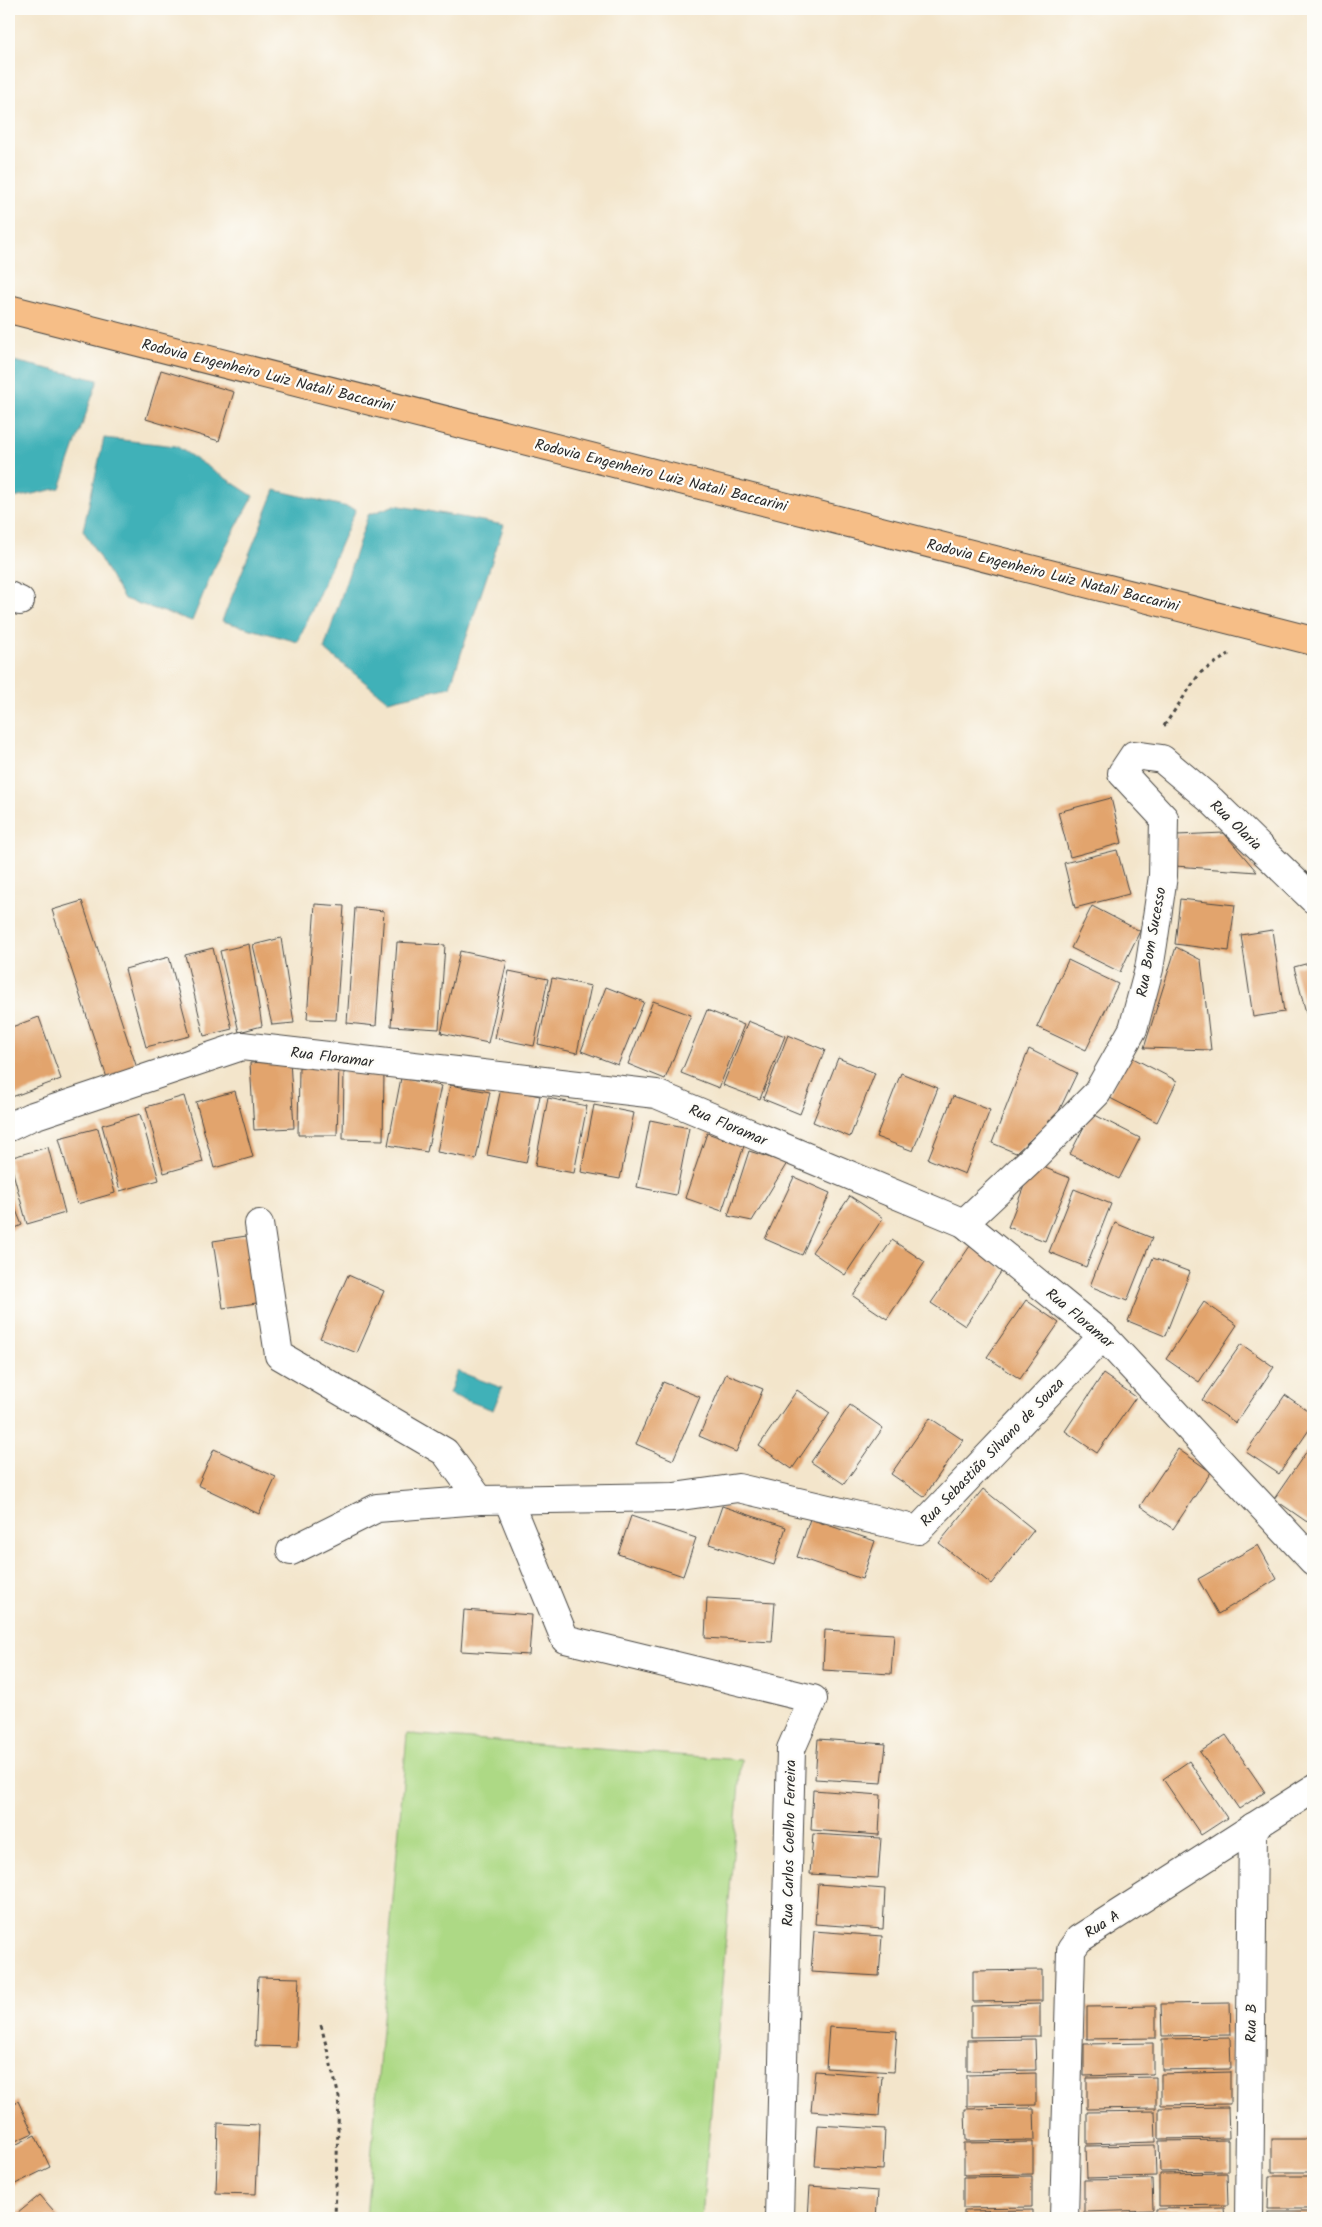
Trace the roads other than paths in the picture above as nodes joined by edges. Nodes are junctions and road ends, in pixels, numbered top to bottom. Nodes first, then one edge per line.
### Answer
1 (9, 309) edge
2 (1313, 640) edge
3 (1154, 757) joint
4 (1313, 899) edge
5 (9, 1127) edge
6 (964, 1223) junction
7 (258, 1224) dead end
8 (1103, 1336) junction
9 (480, 1500) junction
10 (508, 1500) junction
11 (291, 1550) dead end
12 (1313, 1561) edge
13 (1313, 1789) edge
14 (1254, 1827) junction
15 (779, 2218) edge
16 (1064, 2218) edge
17 (1249, 2218) edge

1 - 2 main road, Rodovia Engenheiro Luiz Natali Baccarini
3 - 4 street, Rua Olaria
3 - 6 street, Rua Bom Sucesso
5 - 6 street, Rua Floramar
6 - 8 street, Rua Floramar
7 - 9 street
8 - 10 street, Rua Sebastião Silvano de Souza
8 - 12 street, Rua Floramar
9 - 10 street, Rua Sebastião Silvano de Souza
9 - 11 street, Rua Sebastião Silvano de Souza
10 - 15 street, Rua Carlos Coelho Ferreira
13 - 14 street, Rua A
14 - 16 street, Rua A
14 - 17 street, Rua B

